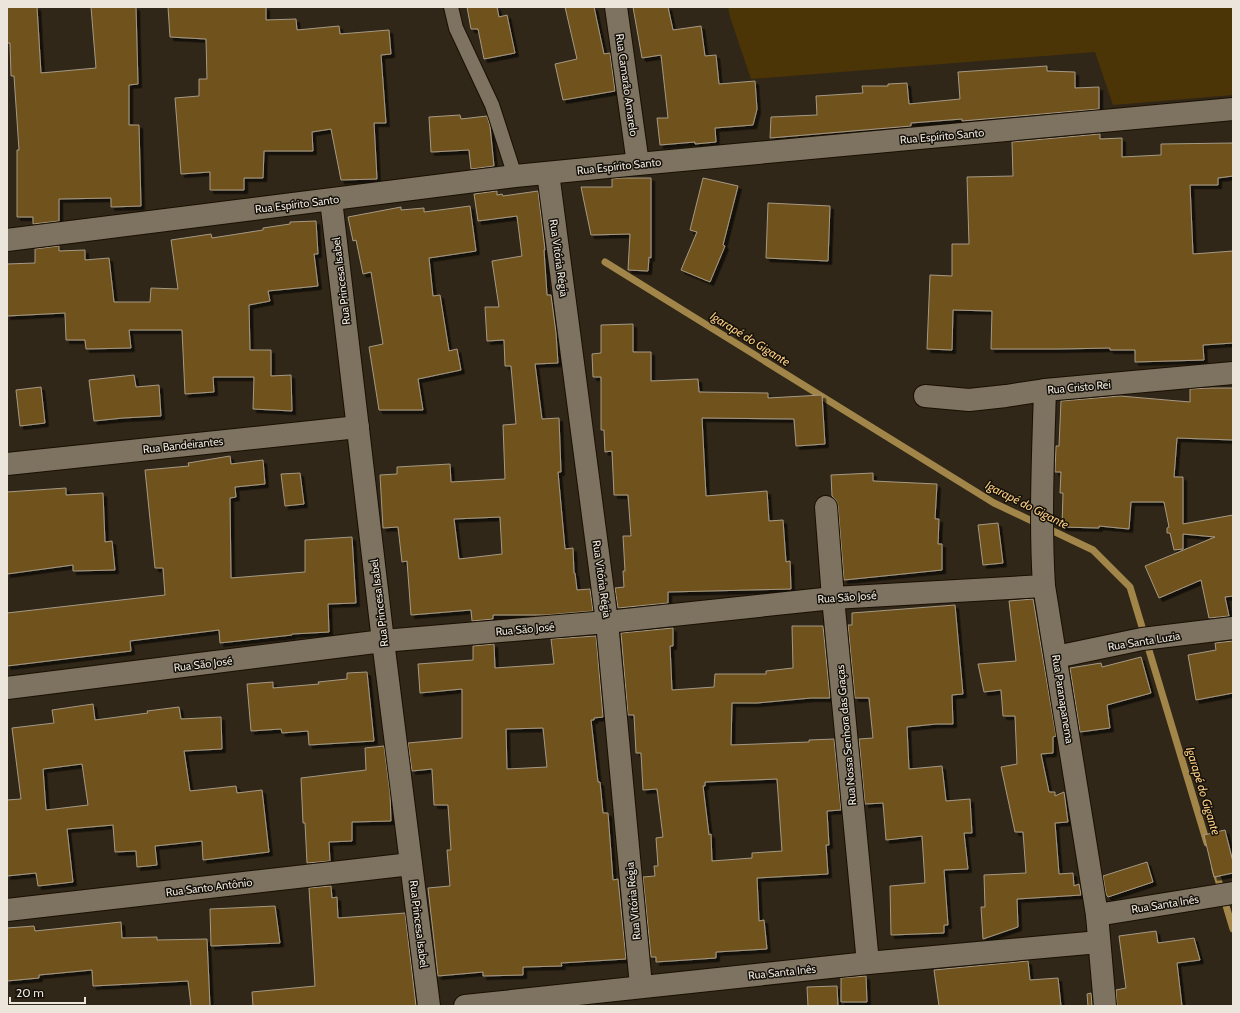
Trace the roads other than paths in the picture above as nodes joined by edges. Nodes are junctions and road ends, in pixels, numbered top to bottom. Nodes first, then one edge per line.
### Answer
1 (451, 7) edge
2 (616, 7) edge
3 (1233, 110) edge
4 (638, 164) junction
5 (548, 173) junction
6 (515, 176) junction
7 (331, 200) junction
8 (7, 240) edge
9 (1233, 373) edge
10 (1045, 390) junction
11 (925, 396) dead end
12 (358, 427) junction
13 (7, 464) edge
14 (826, 507) dead end
15 (1044, 586) junction
16 (833, 598) junction
17 (607, 622) junction
18 (1233, 628) edge
19 (383, 641) junction
20 (1056, 657) junction
21 (7, 688) edge
22 (411, 864) junction
23 (1227, 894) edge
24 (7, 910) edge
25 (1098, 915) junction
26 (1099, 942) junction
27 (868, 963) junction
28 (641, 986) junction
29 (429, 1006) edge
30 (465, 1006) edge
31 (1105, 1006) edge

1 - 6 lane
2 - 4 street, Rua Camarão Amarelo
3 - 4 street, Rua Espírito Santo
4 - 5 street, Rua Espírito Santo
5 - 6 street, Rua Espírito Santo
5 - 17 street, Rua Vitória Régia
6 - 7 street, Rua Espírito Santo
7 - 8 street, Rua Espírito Santo
7 - 12 street, Rua Princesa Isabel
9 - 10 street, Rua Cristo Rei
10 - 11 street, Rua Cristo Rei
10 - 15 street, Rua Paranapanema
12 - 13 street, Rua Bandeirantes
12 - 19 street, Rua Princesa Isabel
14 - 16 street, Rua Nossa Senhora das Graças
15 - 16 street, Rua São José
15 - 20 street, Rua Paranapanema
16 - 17 street, Rua São José
16 - 27 street, Rua Nossa Senhora das Graças
17 - 19 street, Rua São José
17 - 28 street, Rua Vitória Régia
18 - 20 street, Rua Santa Luzia
19 - 21 street, Rua São José
19 - 22 street, Rua Princesa Isabel
20 - 25 street, Rua Paranapanema
22 - 24 street, Rua Santo Antônio
22 - 29 street, Rua Princesa Isabel
23 - 25 street, Rua Santa Inês
25 - 26 street, Rua Paranapanema
26 - 27 street, Rua Santa Inês
26 - 31 street, Rua Paranapanema
27 - 28 street, Rua Santa Inês
28 - 30 street, Rua Santa Inês

